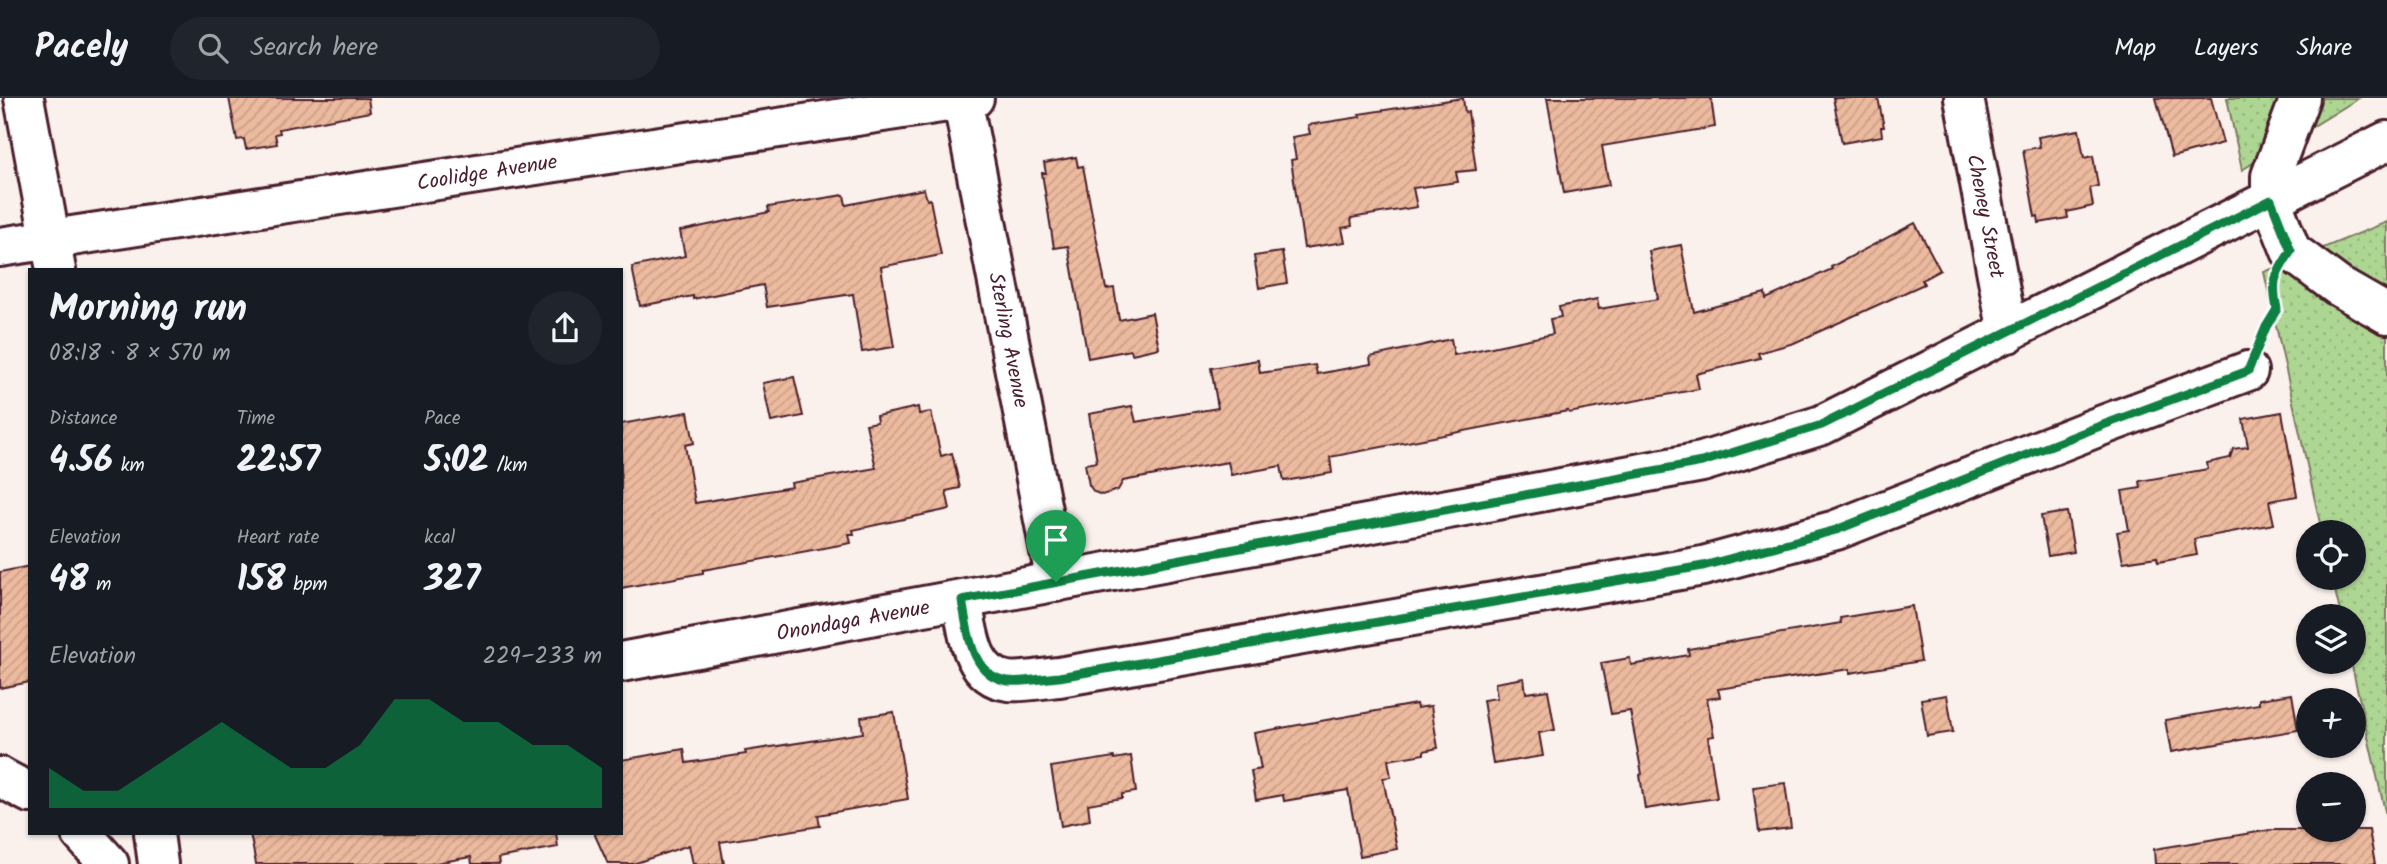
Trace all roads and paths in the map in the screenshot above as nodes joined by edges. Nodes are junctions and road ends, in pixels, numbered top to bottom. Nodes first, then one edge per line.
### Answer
1 (24, 98) edge
2 (1964, 98) edge
3 (2300, 98) edge
4 (966, 99) edge
5 (2387, 141) edge
6 (2271, 200) junction
7 (0, 247) edge
8 (2291, 251) junction
9 (53, 254) edge
10 (2387, 314) edge
11 (2008, 333) junction
12 (2248, 371) joint
13 (1056, 582) junction
14 (962, 600) junction
15 (623, 663) edge
16 (28, 768) edge
17 (0, 774) edge
18 (28, 792) edge
19 (82, 835) edge
20 (154, 835) edge
21 (109, 864) edge
22 (158, 864) edge

1 - 9 street
2 - 11 street, Cheney Street
3 - 6 street
4 - 9 street, Coolidge Avenue
4 - 13 street, Sterling Avenue
5 - 6 street, Onondaga Avenue
6 - 8 street
6 - 11 street, Onondaga Avenue
7 - 9 street, Coolidge Avenue
8 - 10 street
8 - 12 path
11 - 13 street, Onondaga Avenue
12 - 14 street
13 - 14 street, Onondaga Avenue
14 - 15 street, Onondaga Avenue
16 - 17 street
17 - 18 street
19 - 21 street
20 - 22 street

